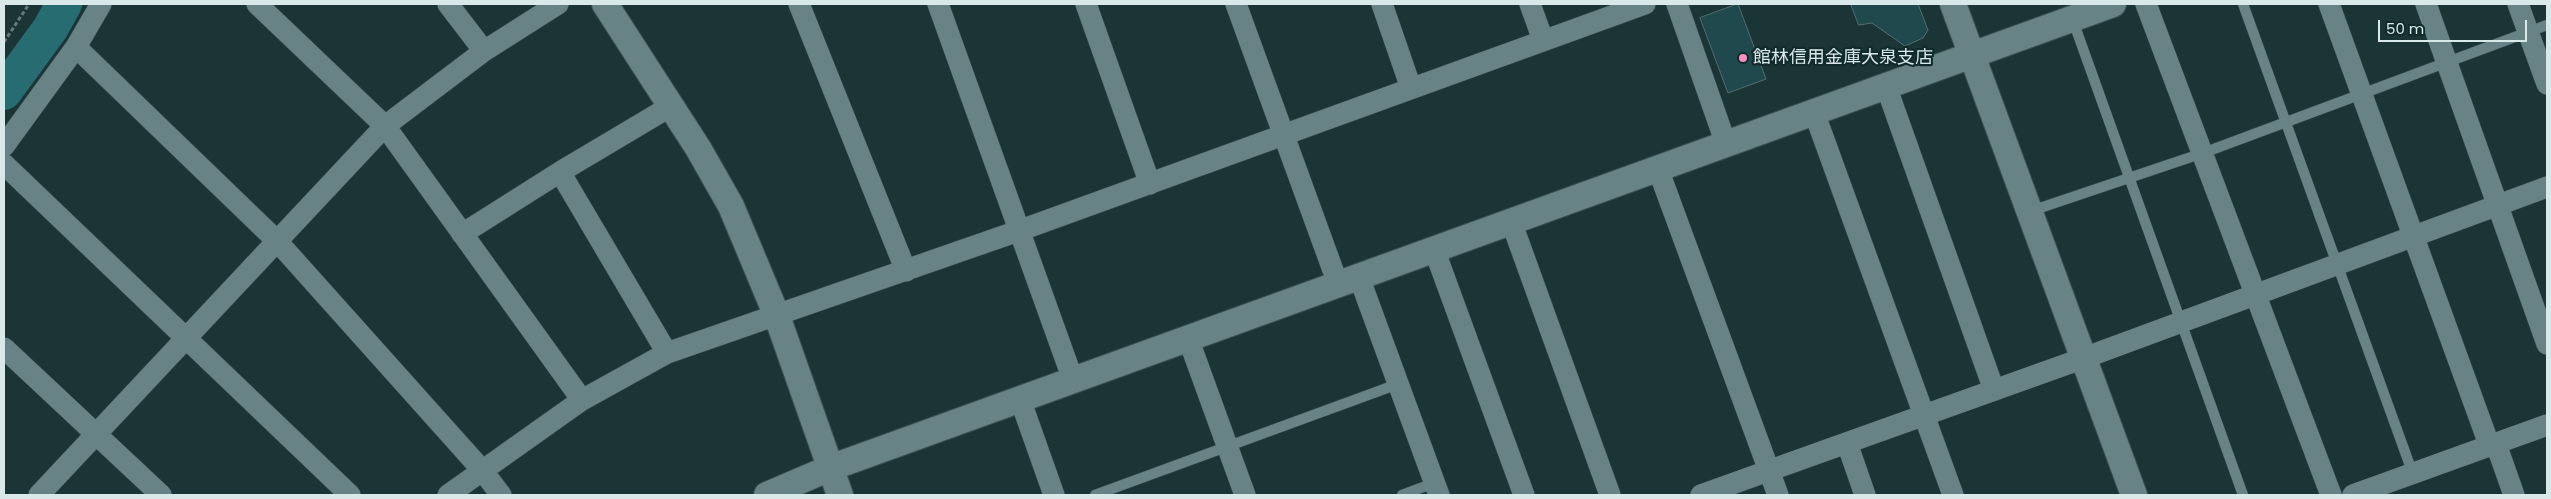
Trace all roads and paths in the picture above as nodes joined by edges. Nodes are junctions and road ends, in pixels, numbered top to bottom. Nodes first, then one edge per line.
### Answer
1 (29, 4) edge
2 (101, 4) edge
3 (256, 4) edge
4 (448, 4) edge
5 (558, 4) edge
6 (605, 4) edge
7 (799, 4) edge
8 (938, 4) edge
9 (1086, 4) edge
10 (1236, 4) edge
11 (1382, 4) edge
12 (1530, 4) edge
13 (1645, 4) edge
14 (1677, 4) edge
15 (1953, 4) edge
16 (2113, 4) edge
17 (2146, 4) edge
18 (2243, 4) edge
19 (2329, 4) edge
20 (2426, 4) edge
21 (2518, 4) edge
22 (2072, 18) junction
23 (2538, 28) edge
24 (1543, 40) junction
25 (4, 42) edge
26 (76, 47) junction
27 (484, 51) junction
28 (1972, 55) junction
29 (2446, 62) junction
30 (2547, 84) edge
31 (1886, 86) junction
32 (1410, 88) junction
33 (2362, 93) junction
34 (671, 106) junction
35 (1814, 112) junction
36 (2286, 122) junction
37 (384, 126) junction
38 (1284, 135) junction
39 (1726, 144) junction
40 (4, 146) edge
41 (2203, 153) junction
42 (4, 164) edge
43 (1658, 168) junction
44 (560, 172) junction
45 (2129, 178) junction
46 (1150, 184) junction
47 (2547, 187) edge
48 (2498, 205) junction
49 (2028, 212) junction
50 (1511, 222) junction
51 (1021, 230) junction
52 (462, 234) junction
53 (2414, 237) junction
54 (277, 241) junction
55 (1434, 249) junction
56 (2338, 265) junction
57 (906, 271) junction
58 (1348, 280) junction
59 (2256, 295) junction
60 (777, 316) junction
61 (2181, 322) junction
62 (186, 338) junction
63 (1188, 338) junction
64 (2547, 344) edge
65 (4, 348) edge
66 (667, 353) junction
67 (2084, 358) junction
68 (1073, 380) junction
69 (1398, 384) junction
70 (1994, 390) junction
71 (582, 400) junction
72 (1020, 400) junction
73 (1924, 416) junction
74 (2547, 425) edge
75 (96, 434) junction
76 (1847, 443) junction
77 (2493, 445) junction
78 (1227, 447) junction
79 (830, 468) junction
80 (482, 470) junction
81 (1769, 470) junction
82 (2413, 474) junction
83 (1437, 489) edge
84 (39, 495) edge
85 (161, 495) edge
86 (350, 495) edge
87 (448, 495) edge
88 (501, 495) edge
89 (767, 495) edge
90 (840, 495) edge
91 (1054, 495) edge
92 (1095, 495) edge
93 (1245, 495) edge
94 (1402, 495) edge
95 (1524, 495) edge
96 (1610, 495) edge
97 (1701, 495) edge
98 (1778, 495) edge
99 (1865, 495) edge
100 (1953, 495) edge
101 (2134, 495) edge
102 (2243, 495) edge
103 (2331, 495) edge
104 (2353, 495) edge
105 (2514, 495) edge

1 - 25 path
2 - 26 street
3 - 37 street
4 - 27 street
5 - 27 street
6 - 34 street
7 - 57 street
8 - 51 street
9 - 46 street
10 - 38 street
11 - 32 street
12 - 24 street
13 - 24 street
14 - 39 street
15 - 28 street
16 - 22 street
17 - 41 street
18 - 36 lane
19 - 33 street
20 - 29 street
21 - 23 street
22 - 28 street
22 - 45 lane
23 - 29 lane
23 - 30 street
24 - 32 street
26 - 40 street
26 - 54 street
27 - 37 street
28 - 31 street
28 - 49 street
29 - 33 lane
29 - 48 street
31 - 35 street
31 - 70 street
32 - 38 street
33 - 36 lane
33 - 53 street
34 - 44 street
34 - 60 street
35 - 39 street
35 - 73 street
36 - 41 lane
36 - 56 lane
37 - 52 street
37 - 54 street
38 - 46 street
38 - 58 street
39 - 43 street
41 - 45 lane
41 - 59 street
42 - 62 street
43 - 50 street
43 - 81 street
44 - 52 street
44 - 66 street
45 - 49 lane
45 - 61 lane
46 - 51 street
47 - 48 street
48 - 53 street
48 - 64 street
49 - 67 street
50 - 55 street
50 - 96 street
51 - 57 street
51 - 68 street
52 - 71 street
53 - 56 street
53 - 77 street
54 - 62 street
54 - 80 street
55 - 58 street
55 - 95 street
56 - 59 street
56 - 82 lane
57 - 60 street
58 - 63 street
58 - 69 street
59 - 61 street
59 - 103 street
60 - 66 street
60 - 79 street
61 - 67 street
61 - 102 lane
62 - 75 street
62 - 86 street
63 - 68 street
63 - 78 street
65 - 75 street
66 - 71 street
67 - 70 street
67 - 101 street
68 - 72 street
69 - 78 lane
69 - 83 street
70 - 73 street
71 - 80 street
72 - 79 street
72 - 91 street
73 - 76 street
73 - 100 street
74 - 77 street
75 - 84 street
75 - 85 street
76 - 81 street
76 - 99 street
77 - 82 street
77 - 105 street
78 - 92 lane
78 - 93 street
79 - 89 street
79 - 90 street
80 - 87 street
80 - 88 street
81 - 97 street
81 - 98 street
82 - 104 street
83 - 94 lane

